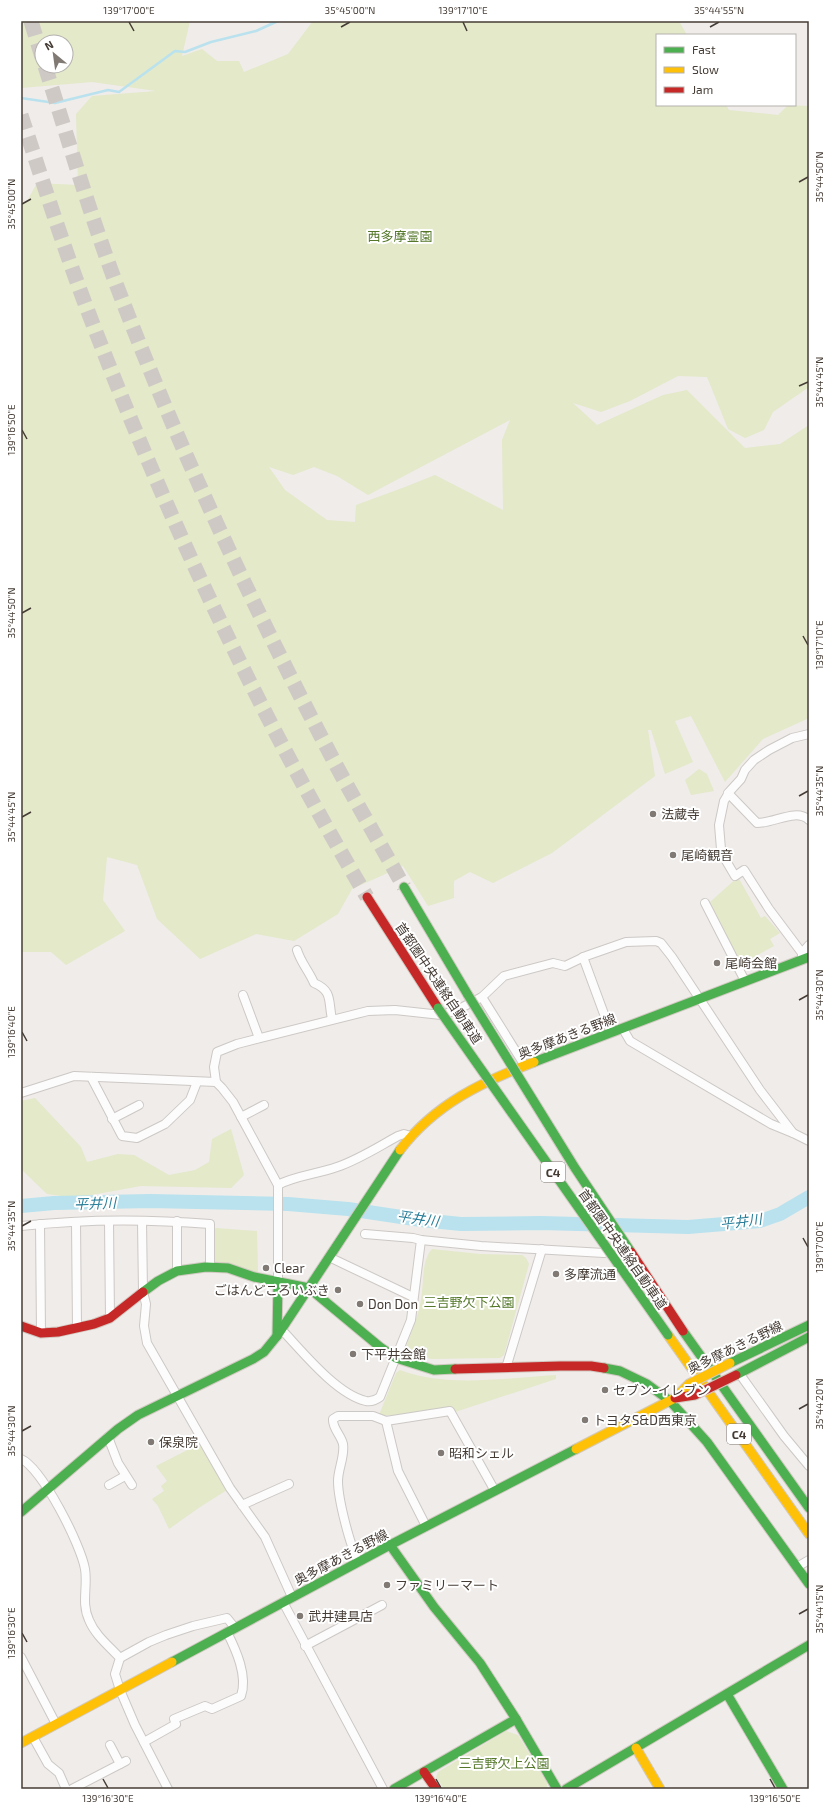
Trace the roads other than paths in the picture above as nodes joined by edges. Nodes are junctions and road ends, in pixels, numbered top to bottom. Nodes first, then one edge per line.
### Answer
1 (809, 734) edge
2 (728, 793) junction
3 (809, 820) edge
4 (404, 887) tunnel mouth
5 (367, 897) tunnel mouth
6 (705, 903) dead end
7 (809, 945) edge
8 (297, 950) dead end
9 (583, 957) junction
10 (804, 957) edge
11 (745, 981) junction
12 (243, 995) dead end
13 (482, 997) junction
14 (700, 999) junction
15 (332, 1019) junction
16 (623, 1028) junction
17 (611, 1033) junction
18 (259, 1038) junction
19 (525, 1066) junction
20 (91, 1077) junction
21 (196, 1082) junction
22 (216, 1082) junction
23 (21, 1093) edge
24 (139, 1105) dead end
25 (264, 1105) dead end
26 (241, 1117) junction
27 (112, 1119) junction
28 (793, 1132) junction
29 (412, 1136) junction
30 (809, 1141) edge
31 (278, 1186) junction
32 (109, 1221) junction
33 (142, 1221) junction
34 (177, 1221) junction
35 (76, 1222) junction
36 (40, 1224) junction
37 (21, 1226) edge
38 (364, 1234) dead end
39 (421, 1240) junction
40 (542, 1249) junction
41 (604, 1253) dead end
42 (329, 1257) junction
43 (210, 1267) junction
44 (177, 1271) junction
45 (278, 1282) junction
46 (308, 1288) junction
47 (143, 1292) junction
48 (413, 1297) junction
49 (110, 1318) junction
50 (809, 1325) edge
51 (21, 1326) edge
52 (77, 1328) junction
53 (279, 1332) junction
54 (41, 1333) junction
55 (809, 1337) edge
56 (396, 1358) junction
57 (506, 1368) junction
58 (737, 1374) junction
59 (178, 1396) junction
60 (672, 1399) junction
61 (386, 1421) junction
62 (108, 1437) junction
63 (768, 1449) junction
64 (21, 1459) edge
65 (809, 1466) edge
66 (126, 1476) junction
67 (289, 1484) dead end
68 (109, 1485) dead end
69 (132, 1486) dead end
70 (47, 1489) junction
71 (495, 1491) junction
72 (809, 1501) edge
73 (242, 1505) junction
74 (809, 1508) edge
75 (21, 1512) edge
76 (426, 1526) junction
77 (808, 1532) edge
78 (390, 1545) junction
79 (359, 1562) junction
80 (803, 1563) edge
81 (809, 1584) edge
82 (292, 1597) junction
83 (283, 1602) junction
84 (382, 1605) dead end
85 (231, 1630) junction
86 (809, 1645) edge
87 (305, 1646) junction
88 (21, 1657) edge
89 (120, 1658) junction
90 (120, 1690) junction
91 (727, 1694) junction
92 (516, 1719) junction
93 (56, 1724) junction
94 (33, 1737) junction
95 (144, 1742) junction
96 (21, 1743) edge
97 (110, 1745) dead end
98 (636, 1748) junction
99 (424, 1772) junction
100 (781, 1788) edge
101 (66, 1789) edge
102 (72, 1789) edge
103 (168, 1789) edge
104 (383, 1789) edge
105 (394, 1789) edge
106 (436, 1789) edge
107 (557, 1789) edge
108 (566, 1789) edge
109 (660, 1789) edge

1 - 2 street
2 - 3 street
2 - 10 street
4 - 63 main road, 首都圏中央連絡自動車道 / C4, bridge
5 - 77 main road, 首都圏中央連絡自動車道 / C4, bridge
6 - 11 street
7 - 10 street
8 - 15 street
9 - 13 street
9 - 14 street
9 - 17 street
10 - 11 main road, 奥多摩あきる野線
11 - 14 main road, 奥多摩あきる野線
12 - 18 street
13 - 15 street
13 - 19 street
14 - 16 main road, 奥多摩あきる野線
14 - 28 street
15 - 18 street
16 - 17 main road, 奥多摩あきる野線
16 - 28 street
17 - 19 main road, 奥多摩あきる野線
18 - 22 street
19 - 29 main road, 奥多摩あきる野線
20 - 21 street
20 - 23 street
20 - 27 street
21 - 22 street
21 - 27 street
22 - 26 street
24 - 27 street
25 - 26 street
26 - 31 street
28 - 30 street
29 - 31 street
29 - 42 main road, 奥多摩あきる野線
31 - 45 street
32 - 33 street
32 - 35 street
32 - 49 street
33 - 34 street
33 - 47 street
34 - 43 street
34 - 44 street
35 - 36 street
35 - 52 street
36 - 37 street
36 - 54 street
38 - 39 street
39 - 40 street
39 - 48 street
40 - 41 street
40 - 57 street
42 - 46 main road
42 - 48 street
43 - 44 main road
43 - 45 main road
44 - 47 main road
45 - 46 main road
45 - 53 main road
46 - 53 main road
46 - 56 main road
47 - 49 main road
47 - 59 street
48 - 56 street
49 - 52 main road
50 - 60 main road, 奥多摩あきる野線, bridge
51 - 54 main road
52 - 54 main road
53 - 56 street
53 - 59 main road
55 - 58 main road, 奥多摩あきる野線
56 - 57 main road
57 - 60 main road
58 - 60 main road, 奥多摩あきる野線, bridge
58 - 65 street
59 - 62 main road
59 - 73 street
60 - 71 main road, 奥多摩あきる野線
60 - 80 main road
61 - 71 street
61 - 76 street
61 - 79 street
62 - 66 street
62 - 70 main road
63 - 72 main road
63 - 74 main road, 首都圏中央連絡自動車道 / C4
64 - 70 street
66 - 68 street
66 - 69 street
67 - 73 street
70 - 75 main road
70 - 89 street
71 - 76 main road, 奥多摩あきる野線
73 - 82 street
76 - 78 main road, 奥多摩あきる野線
78 - 79 main road, 奥多摩あきる野線
78 - 92 main road
79 - 82 main road, 奥多摩あきる野線
80 - 81 main road
82 - 83 main road, 奥多摩あきる野線
83 - 85 main road, 奥多摩あきる野線
83 - 87 street
84 - 87 street
85 - 89 street
85 - 90 main road, 奥多摩あきる野線
85 - 95 street
86 - 91 main road
87 - 104 street
88 - 93 street
89 - 90 street
90 - 93 main road, 奥多摩あきる野線
90 - 95 street
91 - 98 main road
91 - 100 main road
92 - 99 main road
92 - 107 main road
93 - 94 main road, 奥多摩あきる野線
94 - 96 main road, 奥多摩あきる野線
94 - 101 street
95 - 103 street
97 - 102 street
98 - 108 main road
98 - 109 main road
99 - 105 main road
99 - 106 main road

